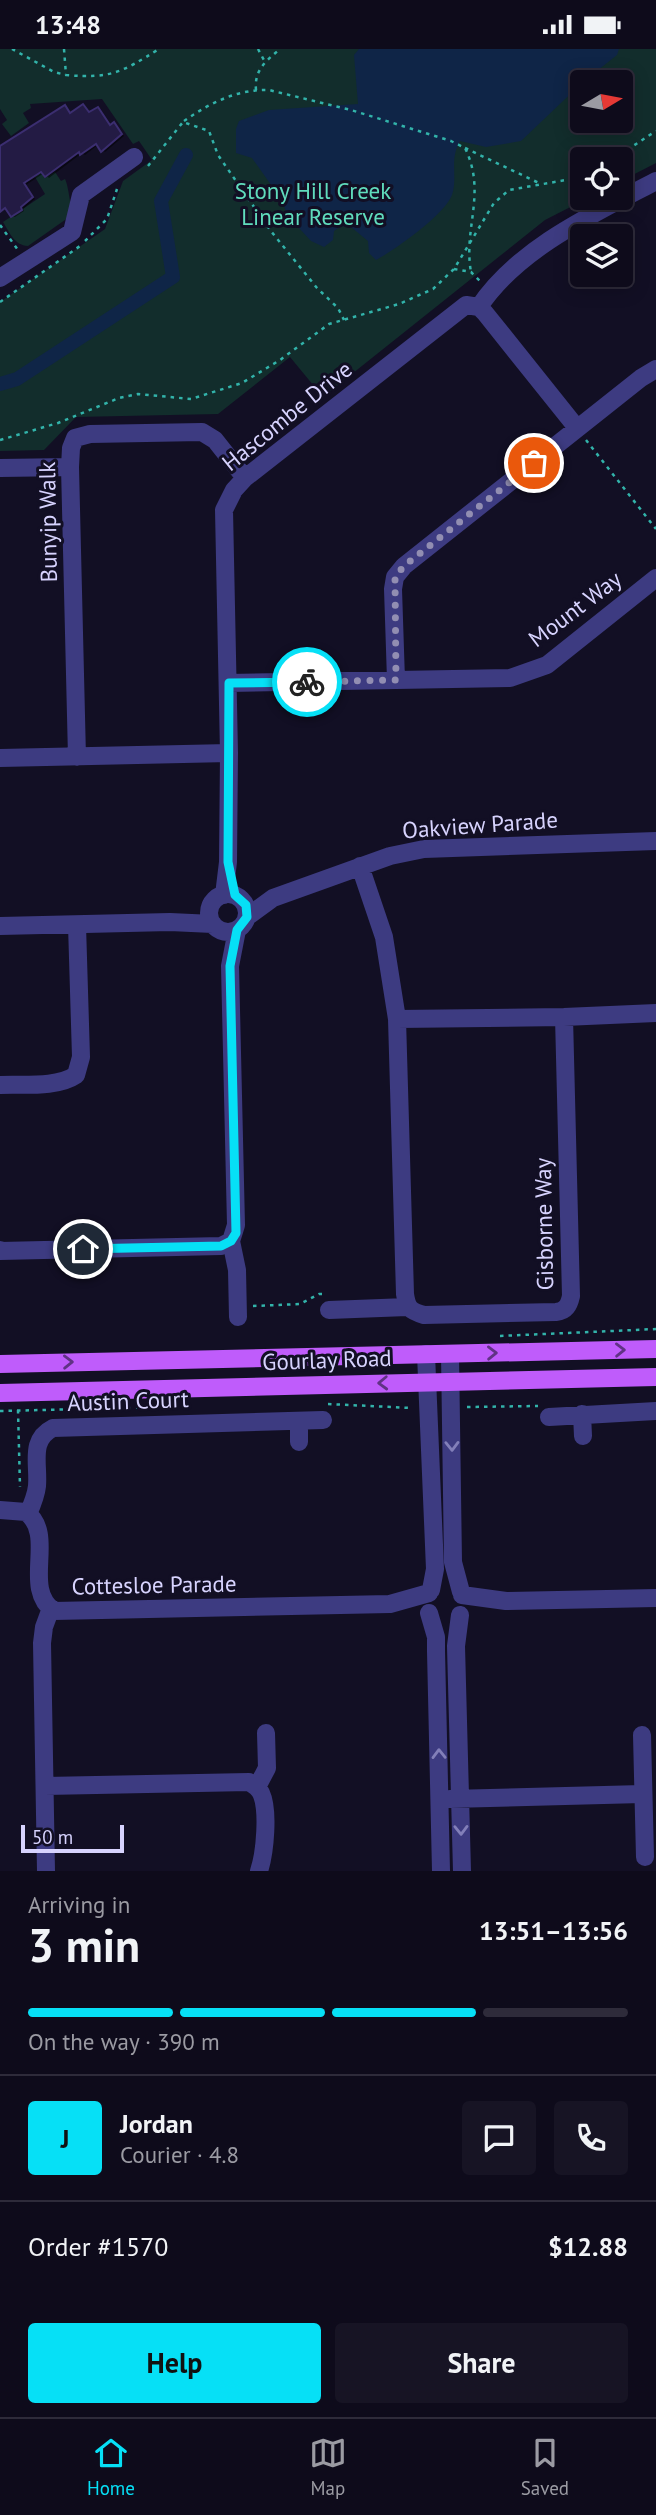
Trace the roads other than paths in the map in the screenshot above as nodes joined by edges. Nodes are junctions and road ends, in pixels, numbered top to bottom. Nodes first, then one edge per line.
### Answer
1 (137, 164) road end
2 (656, 181) edge
3 (2, 271) edge
4 (479, 307) junction
5 (656, 369) edge
6 (582, 434) junction
7 (70, 467) junction
8 (0, 468) edge
9 (245, 478) junction
10 (656, 578) edge
11 (396, 680) junction
12 (229, 683) junction
13 (229, 753) junction
14 (78, 757) junction
15 (0, 758) edge
16 (656, 841) edge
17 (360, 866) junction
18 (229, 912) junction
19 (77, 925) junction
20 (0, 926) edge
21 (656, 1013) edge
22 (564, 1017) junction
23 (397, 1019) junction
24 (0, 1085) edge
25 (231, 1241) junction
26 (0, 1251) edge
27 (407, 1307) junction
28 (329, 1310) dead end
29 (238, 1317) dead end
30 (656, 1349) edge
31 (450, 1353) junction
32 (426, 1354) junction
33 (0, 1364) edge
34 (656, 1377) edge
35 (427, 1381) junction
36 (451, 1381) junction
37 (0, 1393) edge
38 (656, 1411) edge
39 (582, 1414) junction
40 (549, 1417) dead end
41 (323, 1420) dead end
42 (299, 1421) junction
43 (583, 1436) dead end
44 (299, 1442) dead end
45 (0, 1510) edge
46 (28, 1514) junction
47 (656, 1598) edge
48 (429, 1601) junction
49 (461, 1604) junction
50 (51, 1608) junction
51 (267, 1733) dead end
52 (642, 1735) dead end
53 (45, 1786) junction
54 (257, 1787) junction
55 (642, 1794) junction
56 (439, 1799) junction
57 (460, 1799) junction
58 (645, 1857) dead end
59 (46, 1871) edge
60 (259, 1871) edge
61 (441, 1871) edge
62 (462, 1871) edge

1 - 3 street
2 - 4 street
4 - 6 street
4 - 9 street, Hascombe Drive
5 - 6 street
6 - 11 street
7 - 8 street
7 - 9 street, Bunyip Walk
7 - 14 street, Bunyip Walk
9 - 12 street, Hascombe Drive
10 - 11 street, Mount Way
11 - 12 street, Mount Way
12 - 13 street, Hascombe Drive
13 - 14 street
13 - 18 street, Hascombe Drive
14 - 15 street
16 - 17 street, Oakview Parade
17 - 18 street, Oakview Parade
17 - 23 street
18 - 19 street
18 - 25 street, Hascombe Drive
19 - 20 street
19 - 24 street
21 - 22 street
22 - 23 street
22 - 27 street, Gisborne Way
23 - 27 street
25 - 26 street
25 - 29 street, Hascombe Drive
27 - 28 street, Gisborne Way
31 -> 30 main road, Gourlay Road
31 - 32 main road, Gourlay Road
31 - 36 street
33 -> 32 main road, Gourlay Road
32 - 35 street
34 - 36 main road, Gourlay Road
35 - 36 main road, Gourlay Road
35 -> 37 main road, Gourlay Road
35 - 48 street
36 -> 49 street
38 - 39 street
39 - 40 street
39 - 43 street
41 - 42 street, Austin Court
42 - 44 street
42 - 46 street, Austin Court
45 - 46 street
46 - 50 street, Cottesloe Parade
47 - 49 street
48 - 49 street
48 - 49 street
48 - 50 street, Cottesloe Parade
56 -> 48 street
49 - 57 street
50 - 53 street
51 - 54 street
52 - 55 street
53 - 54 street
53 - 59 street
54 - 60 street
55 - 57 street
55 - 58 street
56 - 57 street
56 - 61 street
57 -> 62 street

